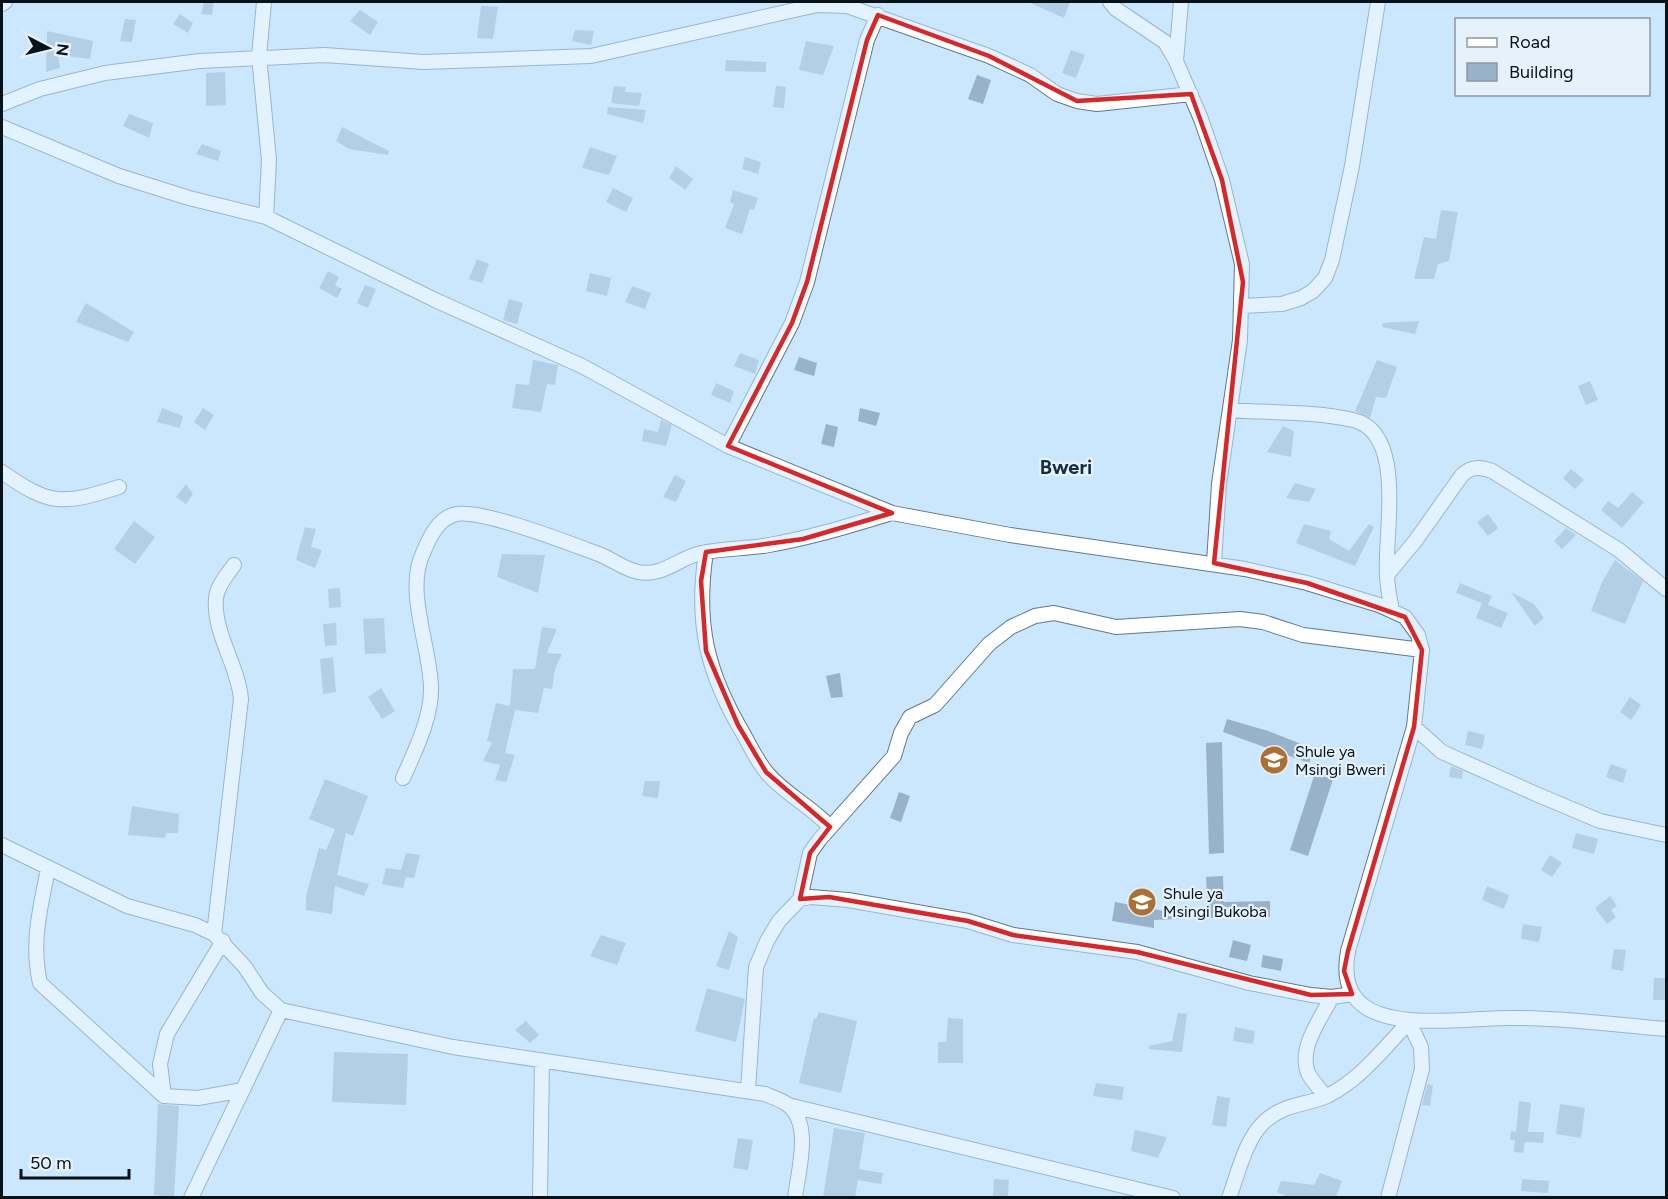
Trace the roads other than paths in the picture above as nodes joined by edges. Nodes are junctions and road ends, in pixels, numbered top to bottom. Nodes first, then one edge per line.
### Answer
1 (264, 2) edge
2 (1110, 2) edge
3 (1181, 2) edge
4 (1378, 2) edge
5 (878, 15) junction
6 (259, 56) junction
7 (1176, 61) junction
8 (1191, 94) junction
9 (2, 104) edge
10 (2, 127) edge
11 (266, 217) junction
12 (1242, 306) junction
13 (1230, 410) junction
14 (728, 446) junction
15 (2, 472) edge
16 (119, 487) dead end
17 (892, 513) junction
18 (706, 552) junction
19 (1214, 563) junction
20 (234, 565) dead end
21 (1387, 574) junction
22 (1666, 589) edge
23 (1392, 611) junction
24 (1422, 650) junction
25 (1414, 727) junction
26 (403, 778) dead end
27 (830, 827) junction
28 (1666, 835) edge
29 (2, 845) edge
30 (48, 869) junction
31 (800, 899) junction
32 (218, 937) junction
33 (1352, 994) junction
34 (1332, 997) junction
35 (281, 1010) junction
36 (1430, 1021) junction
37 (1409, 1022) junction
38 (1666, 1029) edge
39 (542, 1061) junction
40 (243, 1090) junction
41 (748, 1090) junction
42 (164, 1096) junction
43 (1325, 1096) junction
44 (788, 1105) junction
45 (191, 1197) edge
46 (540, 1197) edge
47 (795, 1197) edge
48 (1173, 1197) edge
49 (1229, 1197) edge
50 (1388, 1197) edge

1 - 6 street
2 - 7 street
3 - 7 street
4 - 12 street
5 - 6 street
5 - 8 street
5 - 14 street
6 - 9 street
6 - 11 street
7 - 8 street
8 - 12 street
10 - 11 street
11 - 14 street
12 - 13 street
13 - 19 street
13 - 21 street
14 - 17 street
15 - 16 street
17 - 18 street
17 - 19 street
18 - 26 street
18 - 27 street
19 - 23 street
20 - 32 street
21 - 22 street
21 - 23 street
23 - 24 street
24 - 25 street
24 - 27 street
25 - 28 street
25 - 33 street
27 - 31 street
29 - 30 street
30 - 32 street
30 - 42 street
31 - 34 street
31 - 41 street
32 - 35 street
32 - 42 street
33 - 34 street
33 - 36 street
34 - 43 street
35 - 39 street
35 - 40 street
36 - 37 street
36 - 38 street
37 - 43 street
37 - 50 street
39 - 41 street
39 - 46 street
40 - 42 street
40 - 45 street
41 - 44 street
43 - 49 street
44 - 47 street
44 - 48 street

